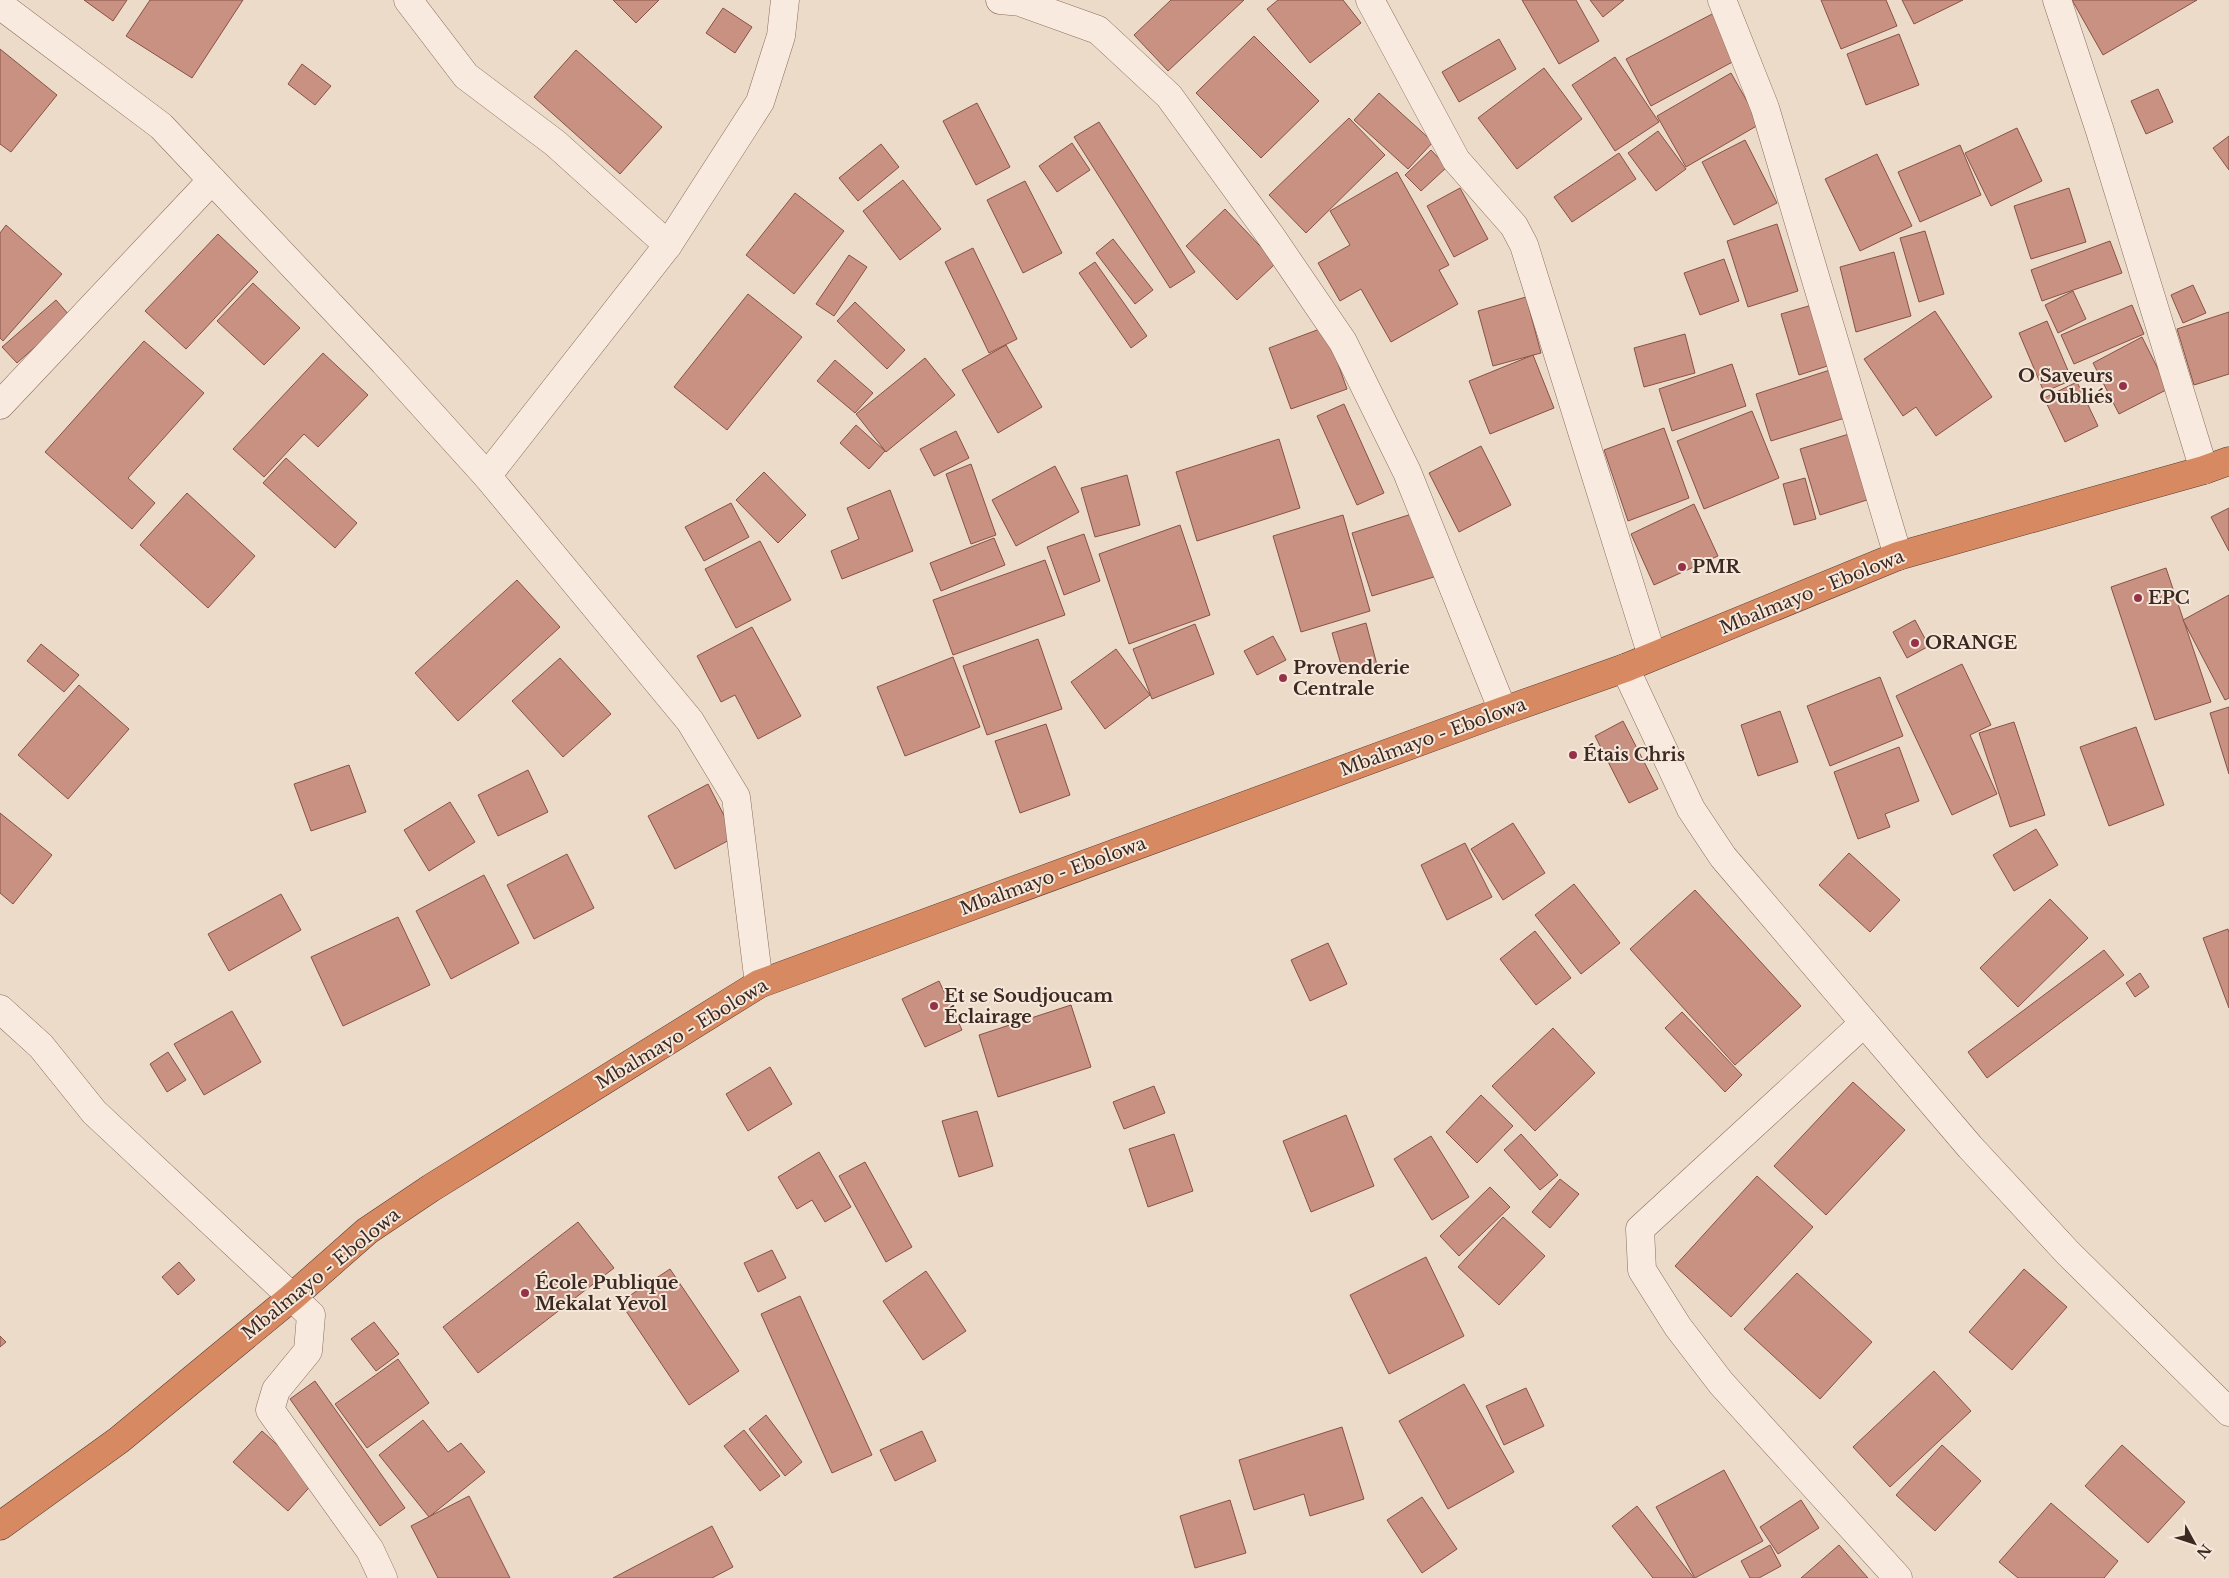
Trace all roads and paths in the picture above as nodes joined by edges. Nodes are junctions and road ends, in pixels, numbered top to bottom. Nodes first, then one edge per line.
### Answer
1 (408, 0) edge
2 (785, 0) edge
3 (1000, 0) edge
4 (1370, 0) edge
5 (1722, 0) edge
6 (2057, 0) edge
7 (0, 5) edge
8 (212, 180) junction
9 (668, 246) junction
10 (0, 405) edge
11 (2229, 461) edge
12 (2204, 470) junction
13 (487, 476) junction
14 (1898, 556) junction
15 (1652, 656) junction
16 (1625, 668) junction
17 (1502, 711) junction
18 (759, 984) junction
19 (0, 1009) edge
20 (1864, 1023) junction
21 (291, 1298) junction
22 (2229, 1412) edge
23 (0, 1526) edge
24 (383, 1578) edge
25 (1898, 1578) edge

1 - 9 street
2 - 9 street
3 - 17 street
4 - 15 street
5 - 14 street
6 - 12 street
7 - 8 street
8 - 10 street
8 - 13 street
9 - 13 street
11 - 12 highway, Mbalmayo - Ebolowa
12 - 14 highway, Mbalmayo - Ebolowa
13 - 18 street
14 - 15 highway, Mbalmayo - Ebolowa
15 - 16 highway, Mbalmayo - Ebolowa
16 - 17 highway, Mbalmayo - Ebolowa
16 - 20 street
17 - 18 highway, Mbalmayo - Ebolowa
18 - 21 highway, Mbalmayo - Ebolowa
19 - 21 street
20 - 22 street
20 - 25 street
21 - 23 highway, Mbalmayo - Ebolowa
21 - 24 street

